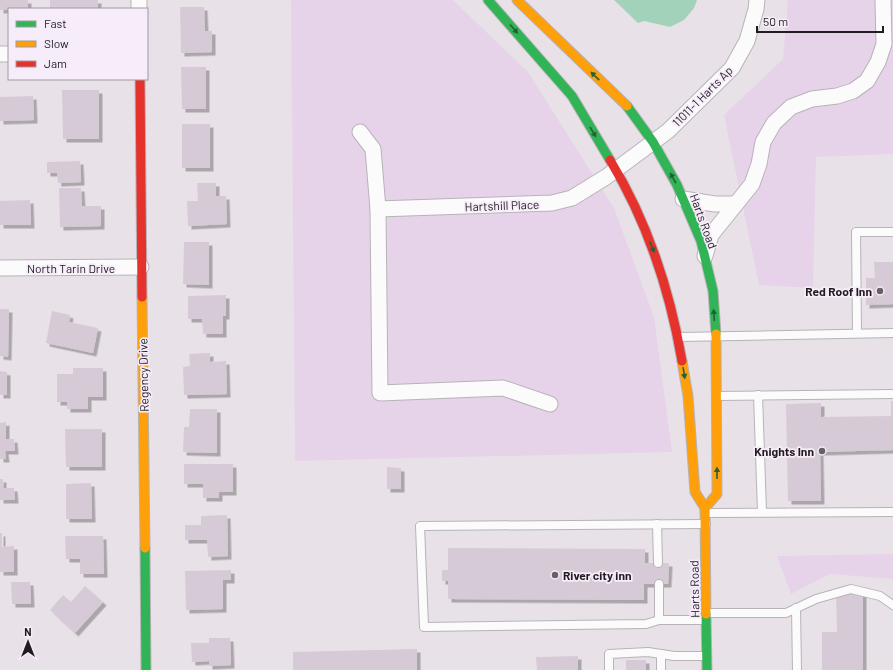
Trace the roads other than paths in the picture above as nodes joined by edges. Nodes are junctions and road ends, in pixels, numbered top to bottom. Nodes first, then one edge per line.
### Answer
1 (488, 0) edge
2 (517, 0) edge
3 (757, 0) edge
4 (883, 0) edge
5 (140, 80) edge
6 (360, 132) dead end
7 (653, 142) junction
8 (616, 170) junction
9 (683, 199) junction
10 (736, 204) junction
11 (378, 209) junction
12 (893, 232) edge
13 (705, 257) junction
14 (0, 268) edge
15 (141, 268) junction
16 (857, 333) junction
17 (893, 333) edge
18 (716, 336) junction
19 (678, 337) junction
20 (893, 394) edge
21 (758, 395) junction
22 (717, 396) junction
23 (550, 404) dead end
24 (705, 510) junction
25 (762, 512) junction
26 (893, 512) edge
27 (657, 524) junction
28 (706, 524) junction
29 (658, 563) dead end
30 (659, 584) dead end
31 (893, 605) edge
32 (796, 608) junction
33 (707, 617) junction
34 (659, 620) junction
35 (661, 654) junction
36 (707, 656) junction
37 (146, 670) edge
38 (609, 670) edge
39 (661, 670) edge
40 (707, 670) edge
41 (797, 670) edge

1 -> 8 street
7 -> 2 street, Harts Road
3 - 7 street, 11011-1 Harts Ap
4 - 10 street
5 - 15 street, Regency Drive
6 - 11 street
7 - 8 street, 11011-1 Harts Ap
9 -> 7 street, Harts Road
8 - 11 street, Hartshill Place
8 -> 19 street
9 - 10 street
9 - 13 street, Harts Road
10 - 13 street
11 - 23 street
12 - 16 lane
18 -> 13 street, Harts Road
14 - 15 street, North Tarin Drive
15 - 37 street, Regency Drive
16 - 17 lane
16 - 18 lane
18 - 19 lane
18 - 22 street, Harts Road
19 -> 24 street
20 - 21 lane
21 - 22 lane
21 - 25 lane
24 -> 22 street, Harts Road
24 - 25 lane
24 - 28 street, Harts Road
25 - 26 lane
27 - 28 lane
27 - 29 lane
27 - 34 lane
28 - 33 street, Harts Road
30 - 34 lane
31 - 32 lane
32 - 33 lane
32 - 41 lane
33 - 34 lane
33 - 36 street, Harts Road
35 - 36 lane
35 - 38 lane
35 - 39 lane
36 - 40 street, Harts Road

